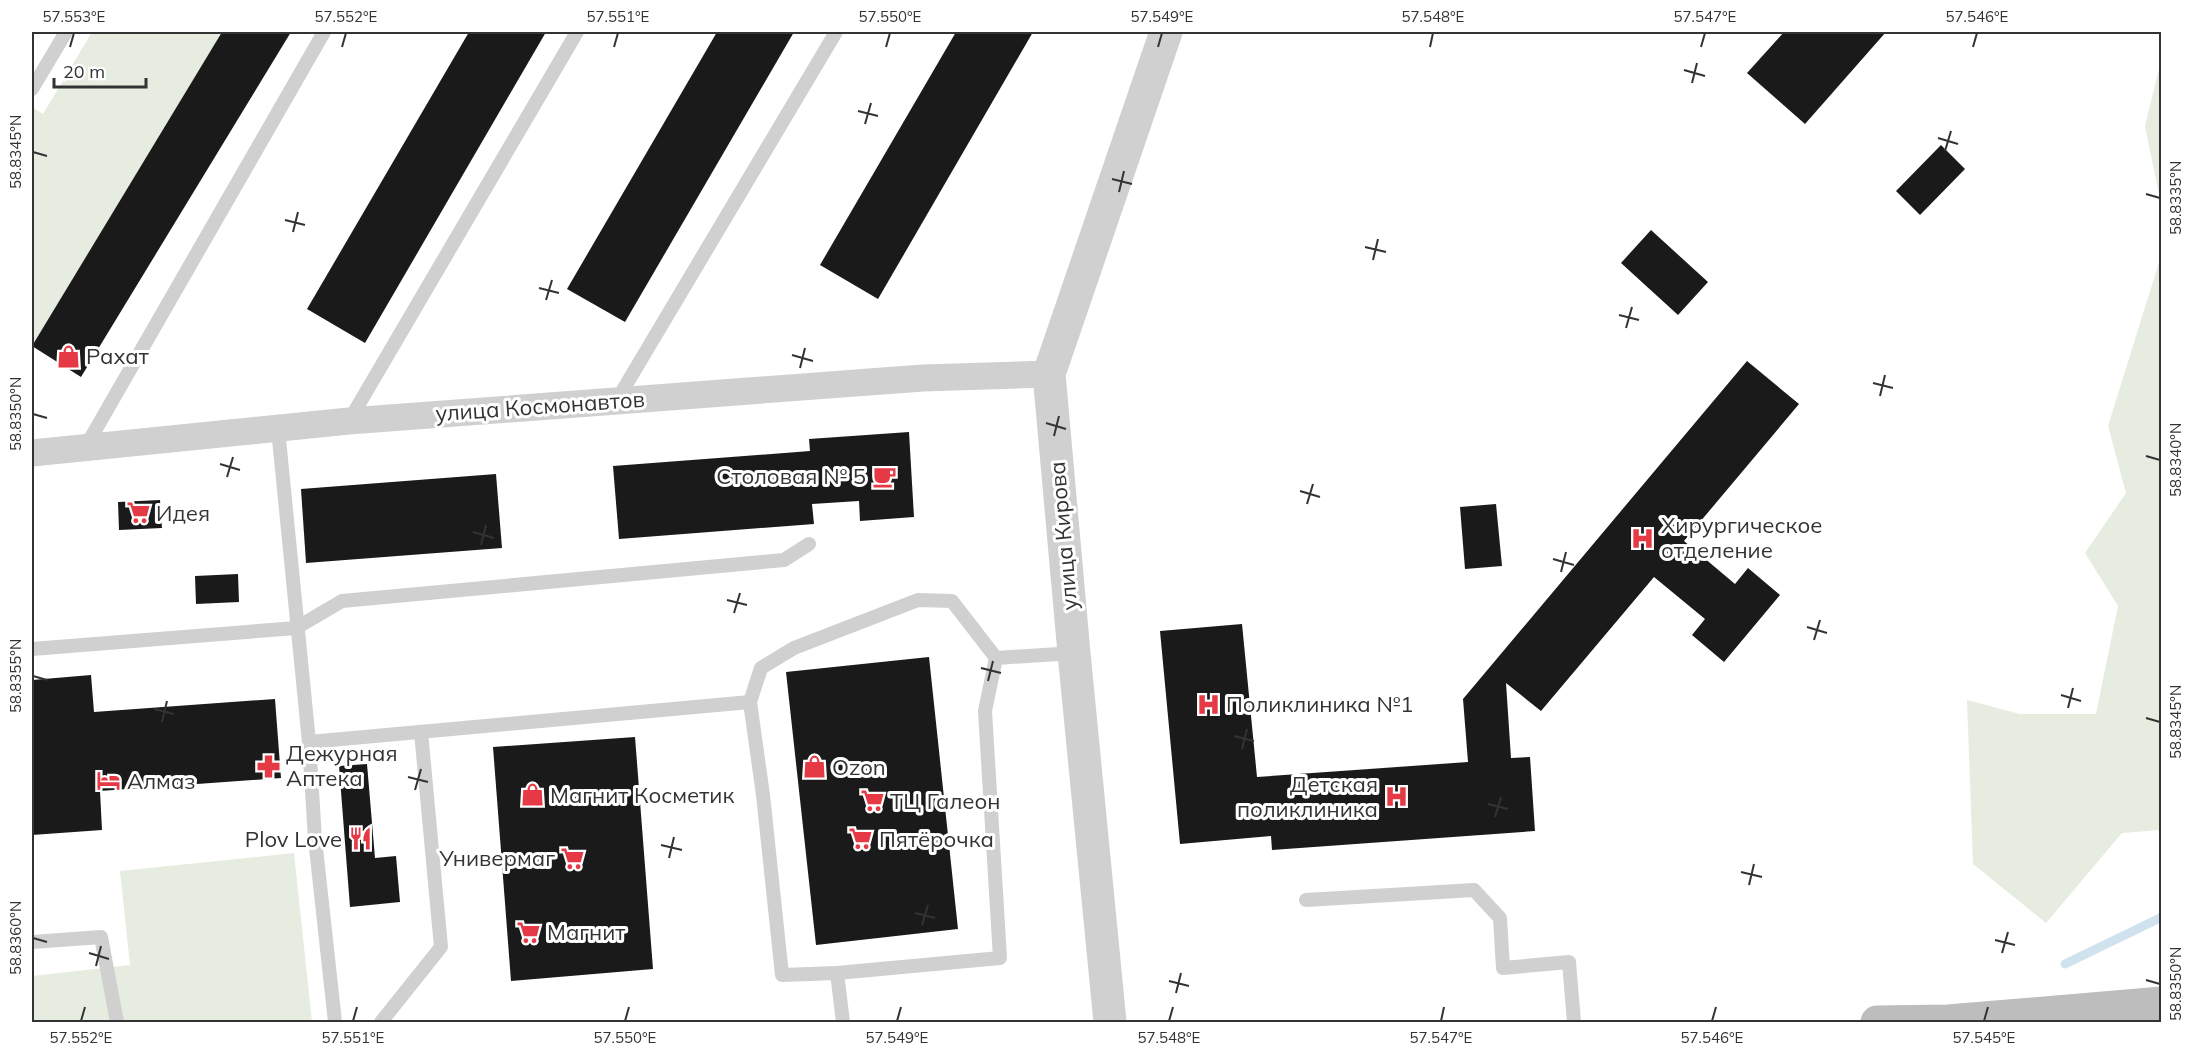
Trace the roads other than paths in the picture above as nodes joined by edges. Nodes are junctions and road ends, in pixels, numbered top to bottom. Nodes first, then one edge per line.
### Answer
1 (66, 32) edge
2 (324, 32) edge
3 (577, 32) edge
4 (836, 32) edge
5 (1166, 32) edge
6 (32, 89) edge
7 (1049, 374) junction
8 (617, 400) junction
9 (349, 421) junction
10 (278, 429) junction
11 (85, 448) junction
12 (32, 453) edge
13 (809, 544) dead end
14 (297, 628) junction
15 (32, 649) edge
16 (1074, 653) junction
17 (996, 658) junction
18 (750, 702) junction
19 (421, 732) junction
20 (309, 742) junction
21 (1306, 900) dead end
22 (32, 942) edge
23 (837, 973) junction
24 (2162, 1003) edge
25 (117, 1023) edge
26 (335, 1023) edge
27 (381, 1023) edge
28 (843, 1023) edge
29 (1110, 1023) edge
30 (1574, 1023) edge
31 (1877, 1023) edge

1 - 6 lane
2 - 11 lane
3 - 9 lane
4 - 8 lane
5 - 7 street, улица Кирова
7 - 8 street, улица Космонавтов
7 - 16 street, улица Кирова
8 - 9 street, улица Космонавтов
9 - 10 street, улица Космонавтов
10 - 11 street, улица Космонавтов
10 - 14 lane
11 - 12 street, улица Космонавтов
13 - 14 lane
14 - 15 lane
14 - 20 lane
16 - 17 lane
16 - 29 street, улица Кирова
17 - 18 lane
17 - 23 lane
18 - 19 lane
18 - 23 lane
19 - 20 lane
19 - 27 lane
20 - 26 lane
21 - 30 lane
22 - 25 lane
23 - 28 lane
24 - 31 main road

